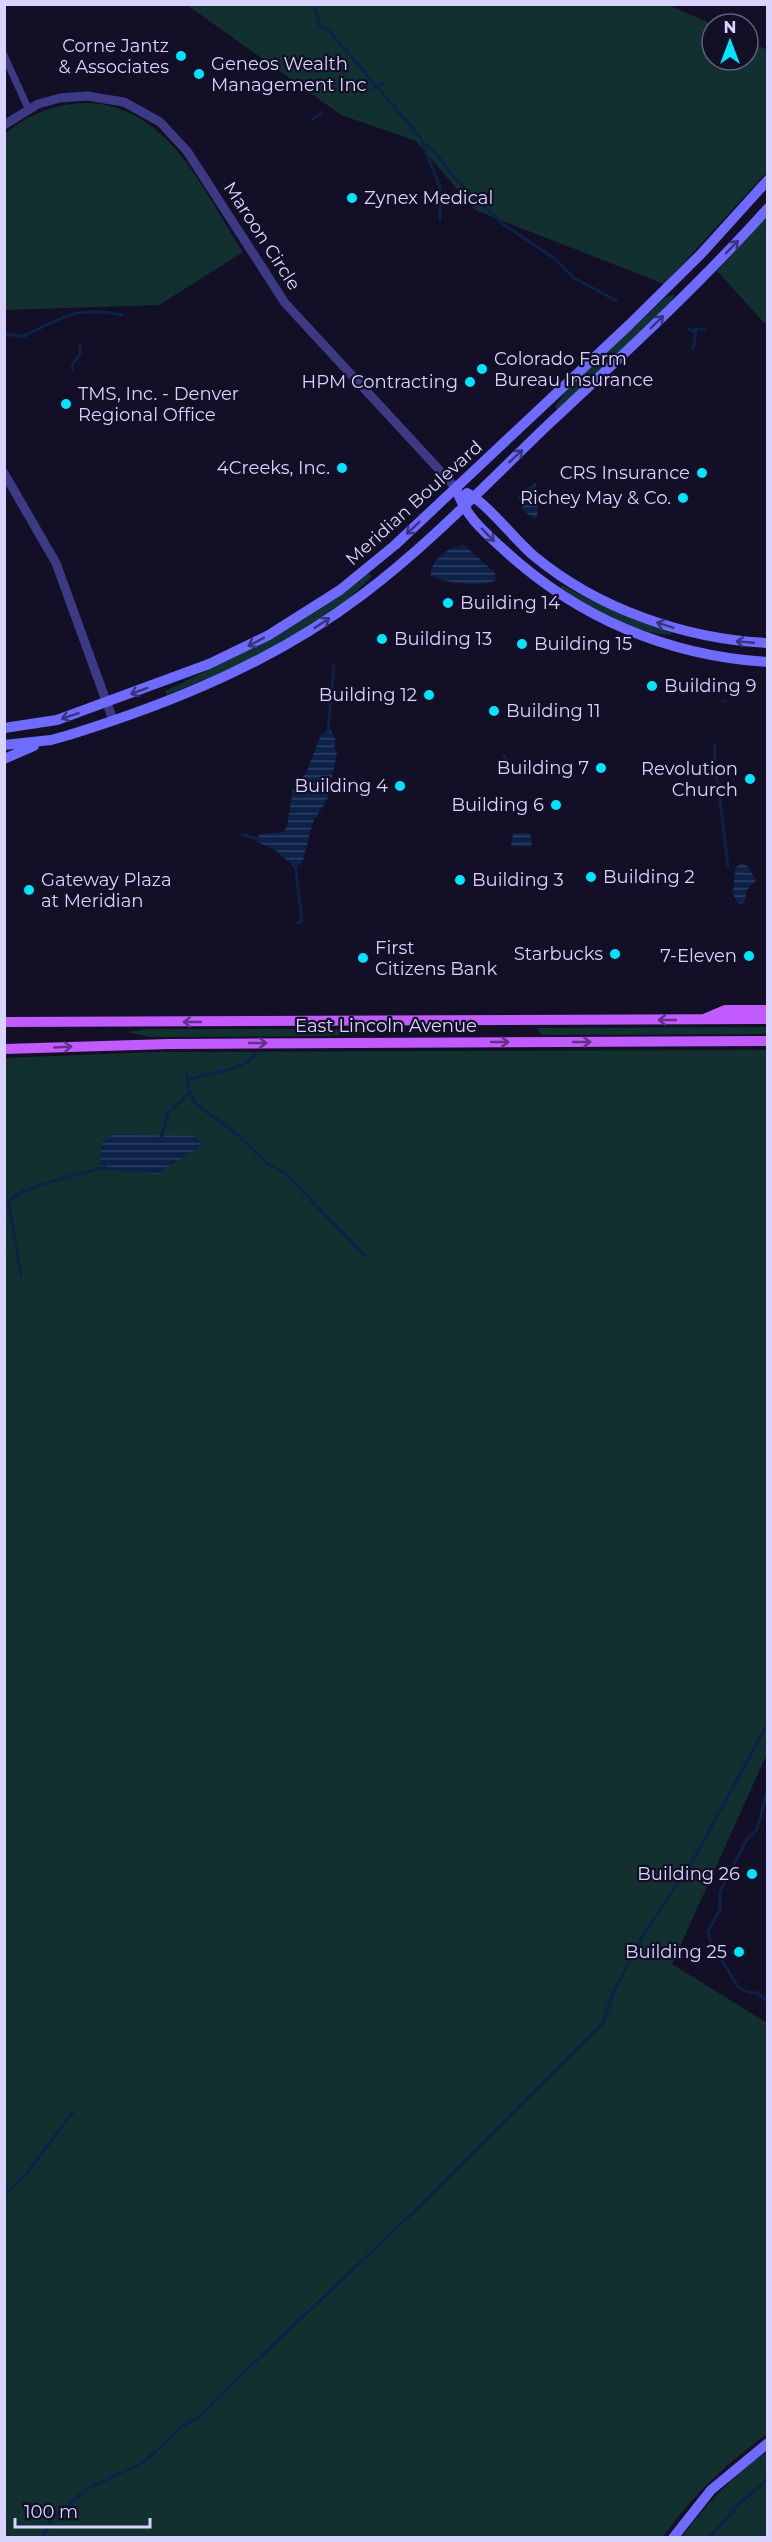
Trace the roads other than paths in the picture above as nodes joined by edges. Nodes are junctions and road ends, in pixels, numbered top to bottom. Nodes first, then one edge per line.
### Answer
1 (4, 55) edge
2 (28, 108) junction
3 (4, 125) edge
4 (768, 180) edge
5 (768, 208) edge
6 (4, 473) edge
7 (456, 488) junction
8 (473, 496) junction
9 (462, 507) junction
10 (768, 643) edge
11 (768, 662) edge
12 (107, 703) junction
13 (113, 720) junction
14 (4, 728) edge
15 (51, 740) junction
16 (4, 745) edge
17 (4, 759) edge
18 (768, 1010) edge
19 (702, 1019) junction
20 (768, 1019) edge
21 (4, 1022) edge
22 (768, 1041) edge
23 (4, 1049) edge
24 (768, 2444) edge
25 (673, 2538) edge

1 - 2 street
2 - 3 street, Maroon Circle
2 - 7 street, Maroon Circle
4 - 7 main road, Meridian Boulevard
8 -> 5 main road, Meridian Boulevard
6 - 12 street
7 - 8 main road
7 - 9 main road
7 -> 12 main road, Meridian Boulevard
8 - 9 main road, Meridian Boulevard
10 -> 8 main road
9 -> 11 main road
13 -> 9 main road, Meridian Boulevard
12 - 13 street
12 -> 14 main road, Meridian Boulevard
13 - 15 main road, Meridian Boulevard
15 - 16 main road, Meridian Boulevard
15 - 17 main road
18 - 19 main road
19 - 20 main road, East Lincoln Avenue
19 -> 21 main road, East Lincoln Avenue
23 -> 22 main road, East Lincoln Avenue
24 - 25 main road

